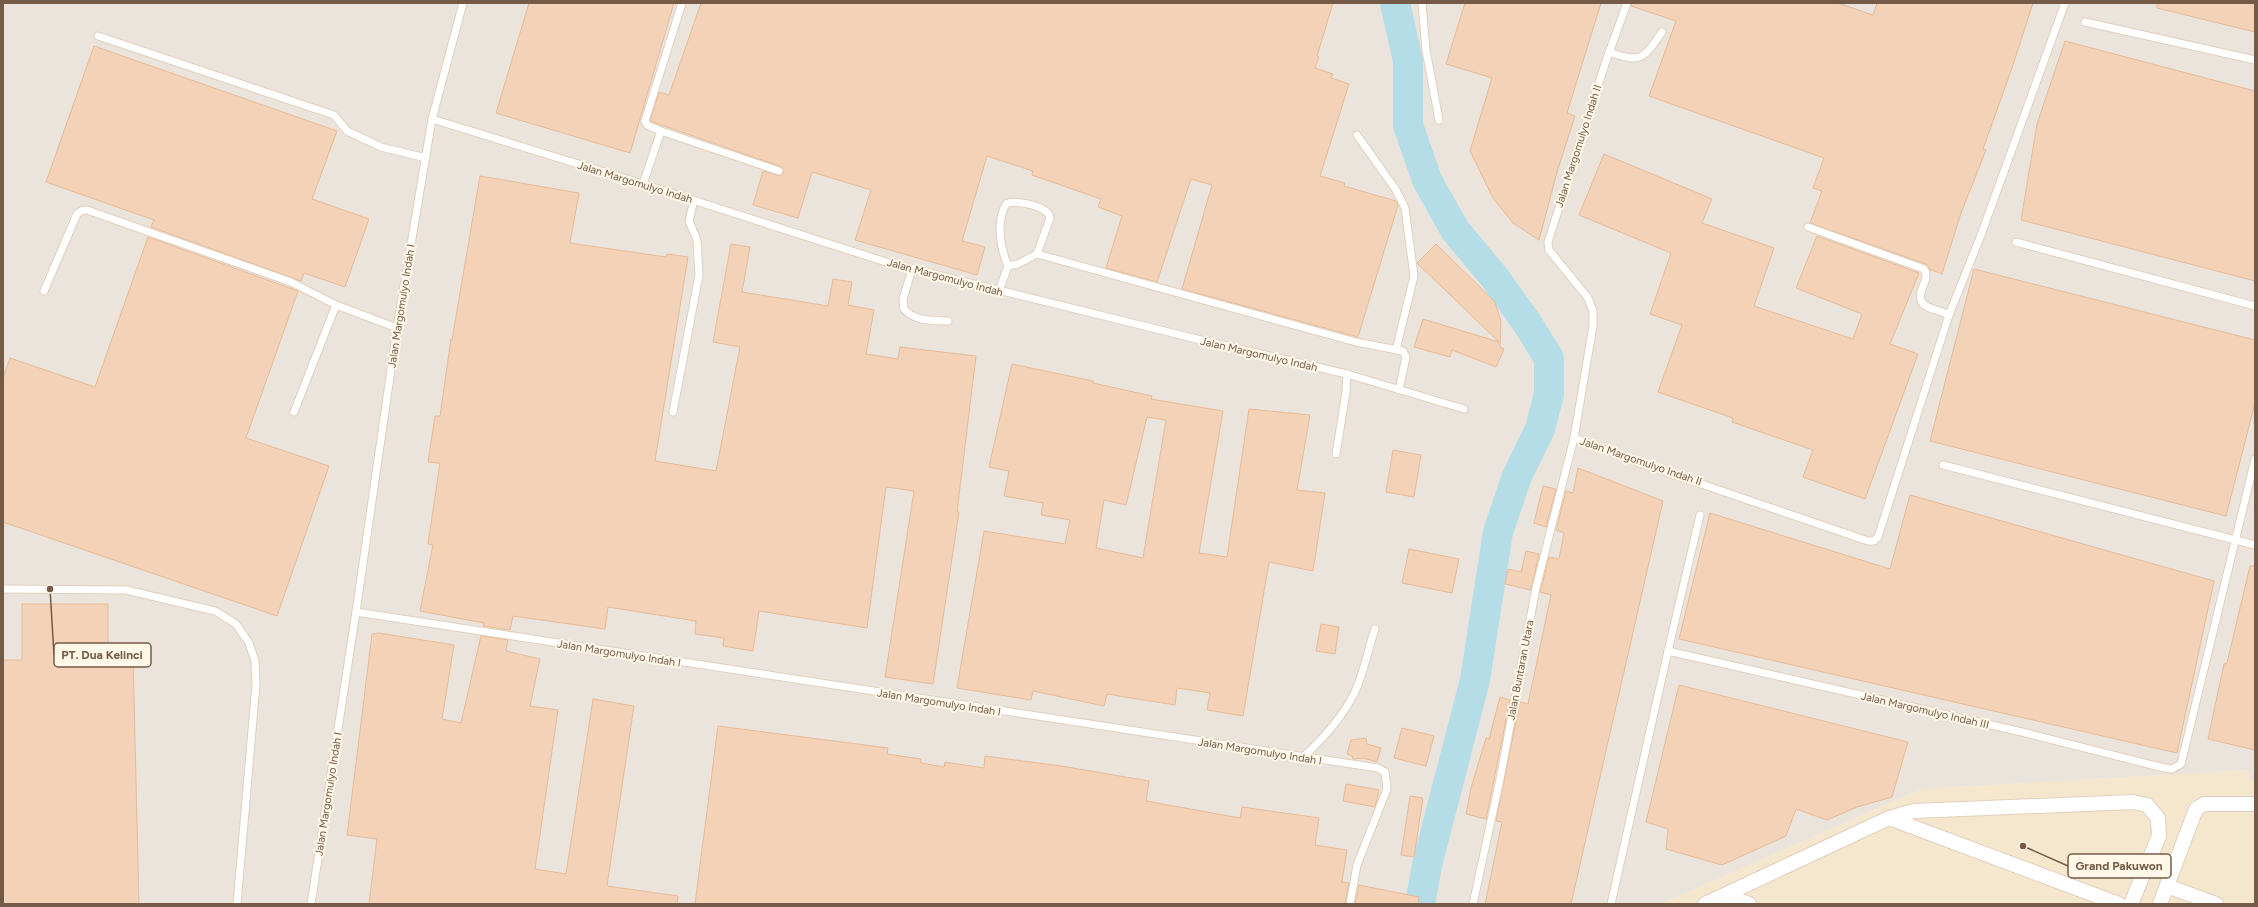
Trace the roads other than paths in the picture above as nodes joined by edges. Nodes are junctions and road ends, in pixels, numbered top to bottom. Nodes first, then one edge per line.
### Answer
1 (463, 3) edge
2 (682, 3) edge
3 (1422, 3) edge
4 (1627, 3) edge
5 (2065, 3) edge
6 (2086, 22) dead end
7 (1662, 32) dead end
8 (98, 36) dead end
9 (1609, 52) junction
10 (2255, 60) edge
11 (432, 119) junction
12 (1439, 120) dead end
13 (661, 132) junction
14 (1357, 135) dead end
15 (426, 158) junction
16 (779, 170) dead end
17 (643, 184) junction
18 (694, 200) junction
19 (1808, 227) dead end
20 (2016, 242) dead end
21 (1037, 254) junction
22 (1008, 266) junction
23 (912, 269) junction
24 (44, 291) dead end
25 (999, 291) junction
26 (336, 305) junction
27 (2255, 306) edge
28 (1949, 315) junction
29 (948, 321) dead end
30 (397, 328) junction
31 (1396, 350) junction
32 (1346, 374) junction
33 (1400, 390) junction
34 (1464, 409) dead end
35 (294, 412) dead end
36 (673, 412) dead end
37 (1574, 438) junction
38 (1336, 454) dead end
39 (2255, 459) edge
40 (1944, 465) dead end
41 (1700, 515) dead end
42 (2236, 541) junction
43 (2255, 545) edge
44 (3, 590) edge
45 (356, 612) junction
46 (1375, 629) dead end
47 (1668, 651) junction
48 (1303, 757) junction
49 (2255, 804) edge
50 (1889, 818) junction
51 (2167, 886) junction
52 (1725, 895) junction
53 (237, 904) edge
54 (311, 904) edge
55 (1350, 904) edge
56 (1473, 904) edge
57 (1612, 904) edge
58 (1705, 904) edge
59 (1749, 904) edge
60 (2119, 904) edge
61 (2131, 904) edge
62 (2160, 904) edge
63 (2216, 904) edge

1 - 11 lane, Jalan Margomulyo Indah I
2 - 13 lane
3 - 12 lane
4 - 9 lane, Jalan Margomulyo Indah II
5 - 28 lane
6 - 10 lane
7 - 9 lane
8 - 15 lane
9 - 37 lane, Jalan Margomulyo Indah II
11 - 15 lane, Jalan Margomulyo Indah I
11 - 17 lane, Jalan Margomulyo Indah
13 - 16 lane
13 - 17 lane
14 - 31 lane
15 - 30 lane, Jalan Margomulyo Indah I
17 - 18 lane, Jalan Margomulyo Indah
18 - 23 lane, Jalan Margomulyo Indah
18 - 36 lane
19 - 28 lane
20 - 27 lane
21 - 22 lane
21 - 22 lane
21 - 31 lane
22 - 25 lane
23 - 25 lane, Jalan Margomulyo Indah
23 - 29 lane
24 - 26 lane
25 - 32 lane, Jalan Margomulyo Indah
26 - 30 lane
26 - 35 lane
28 - 37 lane, Jalan Margomulyo Indah II
30 - 45 lane, Jalan Margomulyo Indah I
31 - 33 lane
32 - 33 lane, Jalan Margomulyo Indah
32 - 38 lane
33 - 34 lane, Jalan Margomulyo Indah
37 - 56 lane, Jalan Buntaran Utara
39 - 42 lane
40 - 42 lane
41 - 47 lane
42 - 43 lane
42 - 47 lane, Jalan Margomulyo Indah III
44 - 53 lane
45 - 48 lane, Jalan Margomulyo Indah I
45 - 54 lane, Jalan Margomulyo Indah I
46 - 48 lane
47 - 57 lane
48 - 55 lane, Jalan Margomulyo Indah I
49 - 51 street
50 - 52 street
50 - 60 street
50 - 61 street
51 - 62 street
51 - 63 street
52 - 58 street
52 - 59 street

